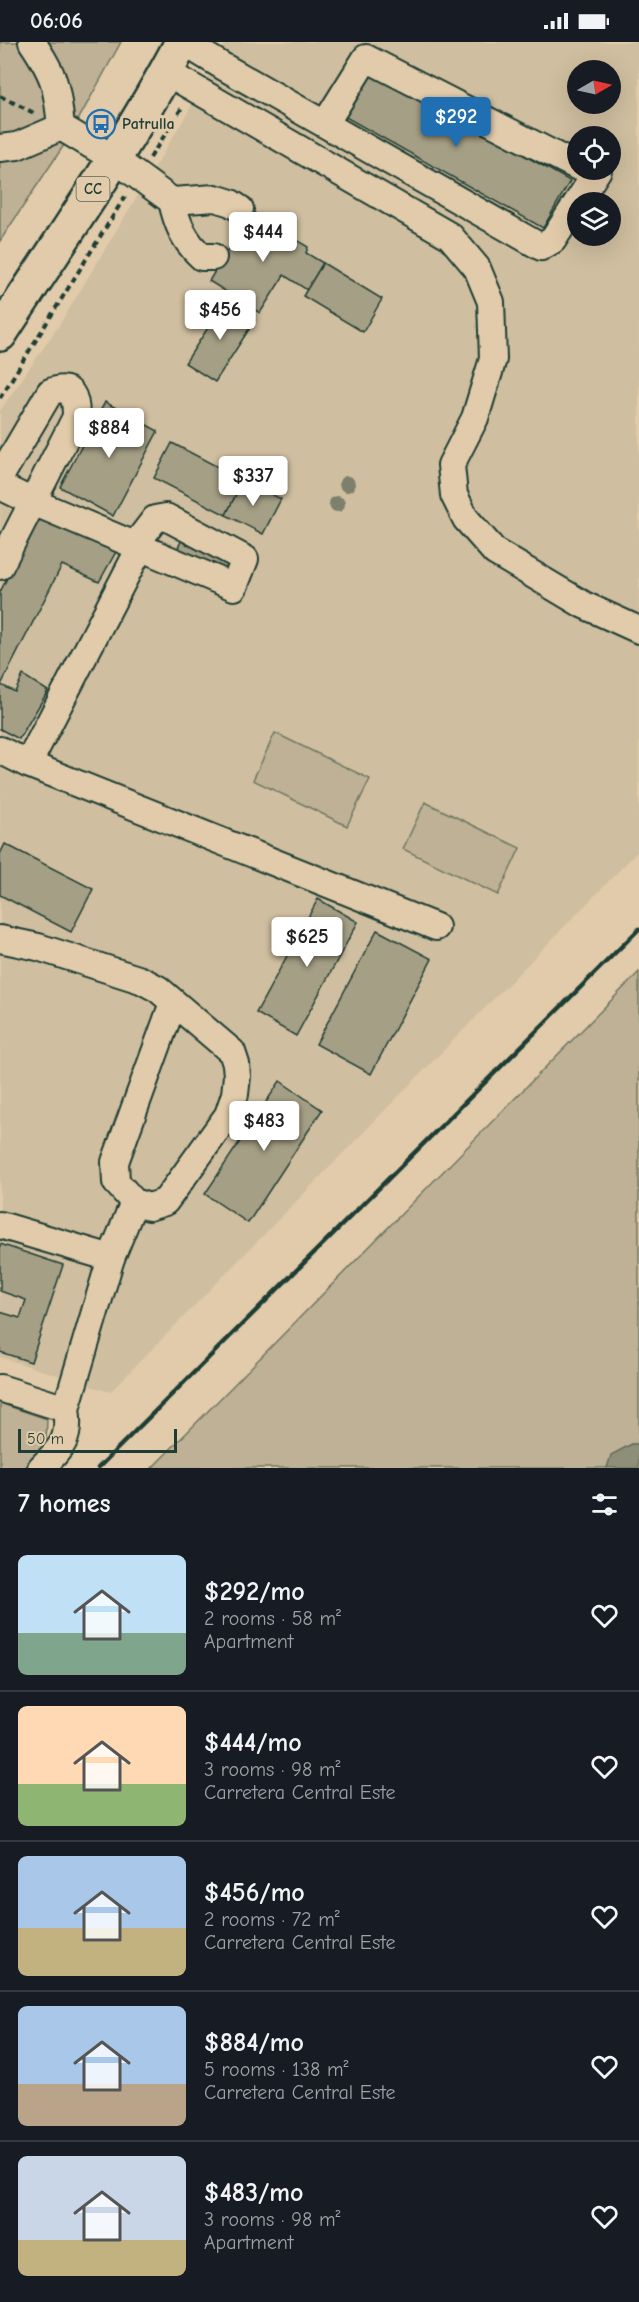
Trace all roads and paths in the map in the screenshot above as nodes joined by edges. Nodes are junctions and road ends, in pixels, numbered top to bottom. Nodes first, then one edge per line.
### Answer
1 (32, 42) edge
2 (182, 42) edge
3 (166, 72) junction
4 (195, 88) junction
5 (0, 96) edge
6 (325, 124) junction
7 (61, 127) junction
8 (0, 148) edge
9 (567, 159) edge
10 (126, 167) junction
11 (583, 180) edge
12 (172, 201) junction
13 (240, 210) dead end
14 (213, 257) dead end
15 (0, 334) edge
16 (0, 398) edge
17 (0, 477) edge
18 (0, 486) edge
19 (33, 502) junction
20 (0, 566) edge
21 (639, 609) edge
22 (596, 610) junction
23 (639, 630) edge
24 (0, 750) edge
25 (28, 764) junction
26 (436, 927) dead end
27 (0, 939) edge
28 (173, 1003) junction
29 (134, 1202) junction
30 (0, 1225) edge
31 (111, 1258) junction
32 (0, 1388) edge
33 (66, 1409) junction
34 (41, 1468) edge

1 - 7 street
2 - 3 main road, CC
2 - 6 street
3 - 4 street
3 - 10 main road, CC
4 - 10 path
4 - 22 street
5 - 7 path
6 - 9 street
6 - 11 street
7 - 8 street
7 - 10 street
10 - 12 street
10 - 15 main road, CC
10 - 16 path
12 - 13 street
12 - 14 street
17 - 19 street
18 - 19 street
19 - 20 street
19 - 25 street
21 - 22 street
22 - 23 street
24 - 25 street
25 - 26 street
27 - 28 street
28 - 29 street
28 - 29 street
29 - 31 street
30 - 31 street
31 - 33 street
32 - 33 street
33 - 34 street

